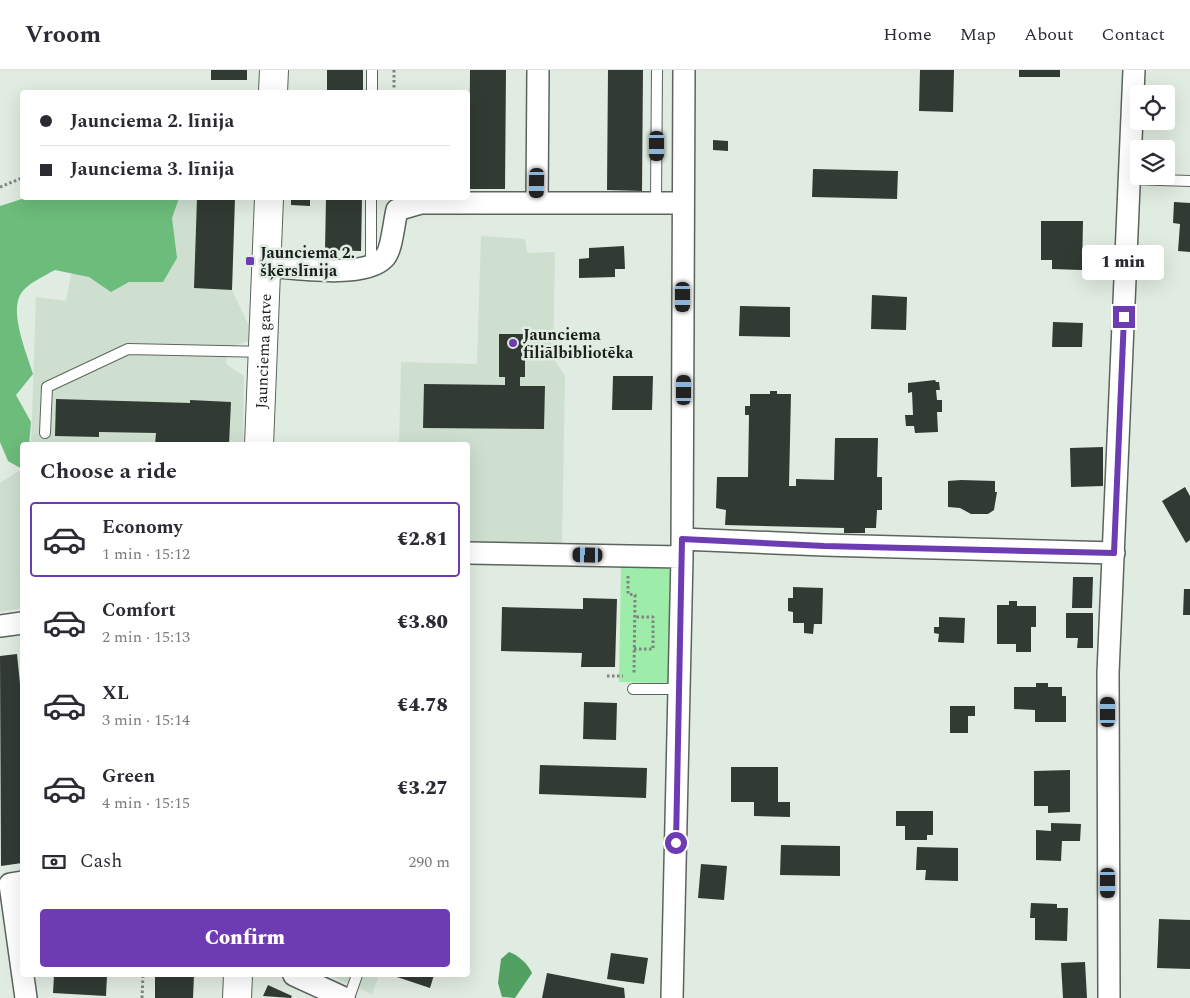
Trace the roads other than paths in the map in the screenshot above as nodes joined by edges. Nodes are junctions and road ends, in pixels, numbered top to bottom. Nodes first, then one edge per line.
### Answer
1 (274, 70) edge
2 (372, 70) edge
3 (538, 70) edge
4 (658, 70) edge
5 (684, 70) edge
6 (1134, 70) edge
7 (273, 90) edge
8 (372, 90) edge
9 (1131, 140) edge
10 (1130, 179) edge
11 (1175, 180) edge
12 (1190, 181) edge
13 (269, 200) edge
14 (371, 200) edge
15 (536, 202) junction
16 (656, 203) junction
17 (682, 203) junction
18 (266, 266) junction
19 (371, 266) junction
20 (263, 352) junction
21 (45, 433) dead end
22 (259, 442) edge
23 (682, 548) junction
24 (470, 553) edge
25 (1114, 553) junction
26 (20, 623) edge
27 (0, 626) edge
28 (634, 689) road end
29 (680, 689) junction
30 (11, 882) edge
31 (20, 957) edge
32 (23, 977) edge
33 (238, 977) edge
34 (298, 977) edge
35 (356, 977) edge
36 (26, 998) edge
37 (237, 998) edge
38 (344, 998) edge
39 (349, 998) edge
40 (672, 998) edge
41 (1109, 998) edge

1 - 7 main road
2 - 8 lane
3 - 15 street
4 - 16 lane
5 - 17 street
6 - 9 street
10 - 25 street
11 - 12 lane
13 - 18 main road, Jaunciema gatve
14 - 19 lane
15 - 16 street
15 - 19 street
16 - 17 street
17 - 23 street
18 - 19 street
18 - 20 main road, Jaunciema gatve
20 - 21 lane
20 - 22 main road, Jaunciema gatve
23 - 24 street
23 - 25 street
23 - 29 street
25 - 41 street
26 - 27 street
28 - 29 lane
29 - 40 street
30 - 31 street
32 - 36 street
33 - 37 main road
34 - 38 street
35 - 39 lane

